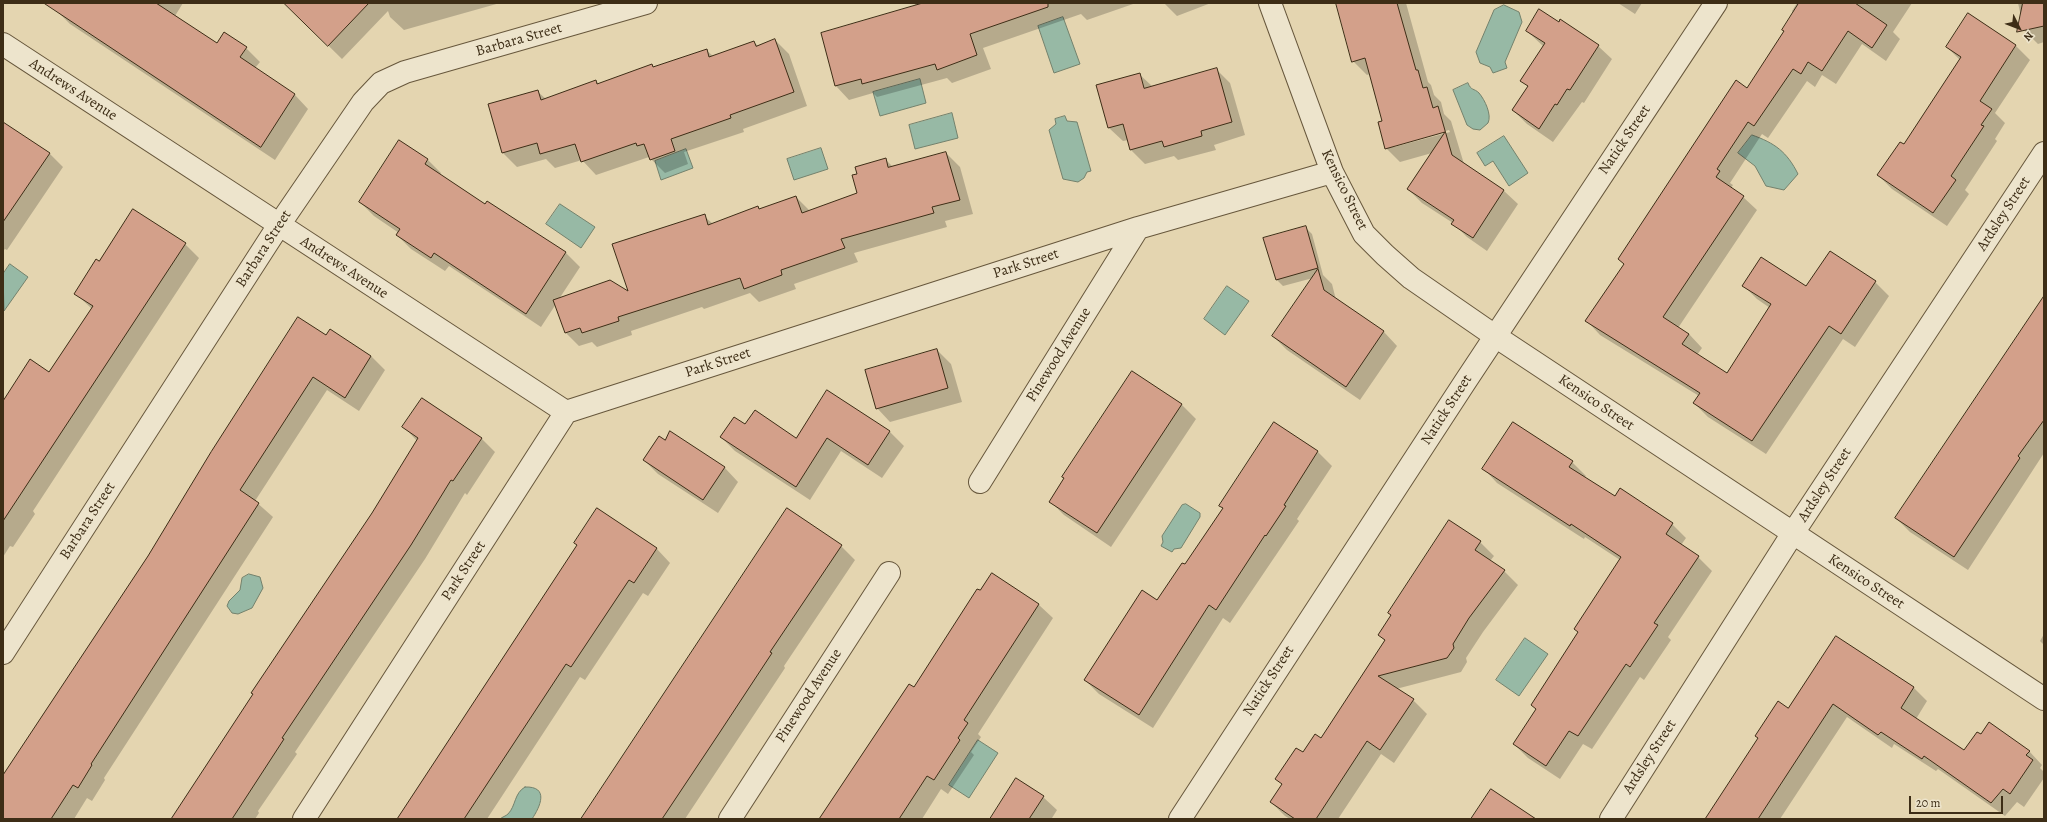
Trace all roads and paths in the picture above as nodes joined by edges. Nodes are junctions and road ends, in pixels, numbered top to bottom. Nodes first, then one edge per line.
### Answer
1 (646, 3) edge
2 (1270, 3) edge
3 (1716, 3) edge
4 (3, 44) edge
5 (2044, 153) edge
6 (1332, 172) junction
7 (279, 225) junction
8 (1138, 228) junction
9 (1495, 336) junction
10 (566, 412) junction
11 (980, 482) dead end
12 (1793, 533) junction
13 (889, 573) dead end
14 (3, 652) edge
15 (2044, 699) edge
16 (1184, 818) edge
17 (304, 819) edge
18 (730, 819) edge
19 (1611, 819) edge

1 - 7 street, Barbara Street
2 - 6 street, Kensico Street
3 - 9 street, Natick Street
4 - 7 street, Andrews Avenue
5 - 12 street, Ardsley Street
6 - 8 street, Park Street
6 - 9 street, Kensico Street
7 - 10 street, Andrews Avenue
7 - 14 street, Barbara Street
8 - 10 street, Park Street
8 - 11 street, Pinewood Avenue
9 - 12 street, Kensico Street
9 - 16 street, Natick Street
10 - 17 street, Park Street
12 - 15 street, Kensico Street
12 - 19 street, Ardsley Street
13 - 18 street, Pinewood Avenue

